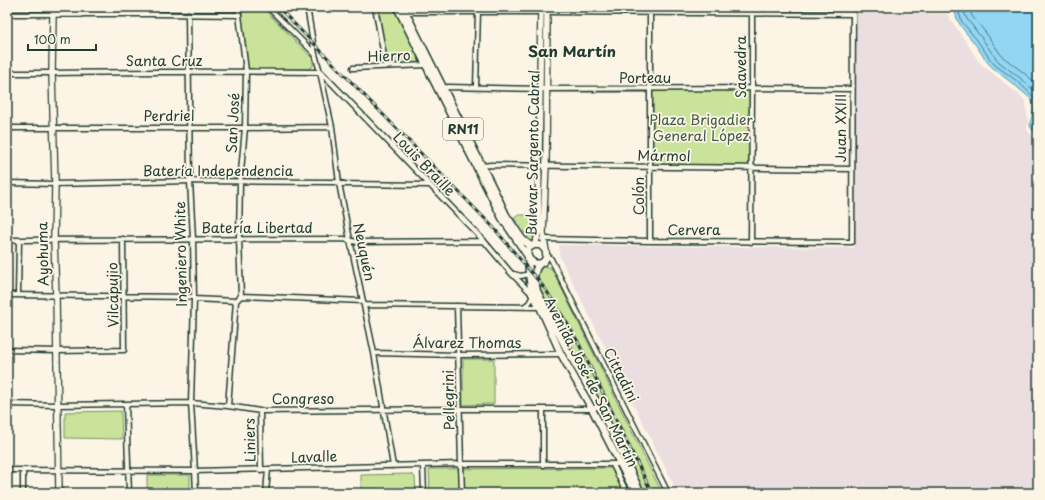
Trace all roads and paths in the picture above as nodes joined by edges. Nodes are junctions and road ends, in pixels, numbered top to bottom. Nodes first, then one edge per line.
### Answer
1 (80, 7) edge
2 (156, 7) edge
3 (238, 7) edge
4 (268, 7) edge
5 (307, 7) edge
6 (375, 7) edge
7 (397, 7) edge
8 (650, 7) edge
9 (769, 7) edge
10 (477, 9) edge
11 (544, 9) edge
12 (403, 11) edge
13 (650, 13) junction
14 (752, 13) junction
15 (769, 13) junction
16 (7, 14) edge
17 (53, 14) junction
18 (81, 14) junction
19 (156, 14) junction
20 (188, 14) junction
21 (239, 15) junction
22 (316, 54) junction
23 (427, 65) junction
24 (386, 67) junction
25 (353, 68) dead end
26 (246, 71) junction
27 (188, 72) junction
28 (320, 72) junction
29 (7, 73) edge
30 (52, 73) junction
31 (476, 87) junction
32 (752, 88) junction
33 (441, 89) junction
34 (543, 89) junction
35 (650, 89) junction
36 (852, 89) junction
37 (189, 127) junction
38 (332, 127) junction
39 (7, 128) edge
40 (54, 128) junction
41 (245, 128) junction
42 (543, 165) junction
43 (650, 166) junction
44 (479, 167) junction
45 (751, 168) junction
46 (852, 169) junction
47 (190, 181) junction
48 (240, 182) junction
49 (7, 183) edge
50 (339, 183) junction
51 (55, 184) junction
52 (429, 185) junction
53 (239, 238) junction
54 (123, 239) junction
55 (193, 239) junction
56 (7, 240) edge
57 (19, 240) junction
58 (54, 240) junction
59 (350, 240) junction
60 (484, 241) junction
61 (650, 241) junction
62 (536, 242) junction
63 (751, 242) junction
64 (852, 242) joint
65 (546, 252) junction
66 (528, 256) junction
67 (541, 263) junction
68 (554, 268) junction
69 (511, 273) junction
70 (529, 274) junction
71 (7, 295) edge
72 (18, 295) junction
73 (533, 295) junction
74 (56, 296) junction
75 (124, 296) junction
76 (241, 296) junction
77 (194, 298) junction
78 (236, 301) junction
79 (364, 303) junction
80 (457, 306) junction
81 (524, 307) junction
82 (540, 307) junction
83 (7, 350) edge
84 (57, 351) junction
85 (374, 353) junction
86 (561, 354) junction
87 (459, 355) junction
88 (190, 403) junction
89 (7, 404) edge
90 (126, 404) junction
91 (58, 405) junction
92 (228, 406) junction
93 (595, 408) junction
94 (460, 409) junction
95 (543, 409) junction
96 (383, 410) junction
97 (260, 411) junction
98 (461, 464) junction
99 (614, 464) junction
100 (621, 464) junction
101 (423, 465) junction
102 (543, 465) junction
103 (393, 466) junction
104 (7, 470) edge
105 (23, 470) junction
106 (59, 470) junction
107 (128, 470) junction
108 (261, 470) junction
109 (268, 470) junction
110 (195, 471) junction
111 (23, 493) edge
112 (59, 493) edge
113 (129, 493) edge
114 (196, 493) edge
115 (266, 493) edge
116 (424, 493) edge
117 (462, 493) edge
118 (627, 493) edge
119 (635, 493) edge
120 (641, 493) edge
121 (668, 493) edge

1 - 18 street
2 - 19 street
3 - 21 street, San José
4 - 22 street
5 - 22 street, Neuquén
6 - 24 street
7 - 12 main road, RN11
8 - 13 street, Colón
9 - 15 street
10 - 11 street
10 - 12 street
10 - 31 street
11 - 13 street
11 - 34 street, Bulevar Sargento Cabral
12 - 23 main road, RN11
12 - 33 main road, RN11
13 - 14 street
13 - 35 street, Colón
14 - 15 street
14 - 32 street, Saavedra
15 - 36 street, Juan XXIII
16 - 17 street
17 - 18 street
17 - 30 street, Ayohuma
18 - 19 street
19 - 20 street
20 - 21 street
20 - 27 street, Ingeniero White
21 - 26 street, San José
22 - 28 street, Neuquén
23 - 24 street, Hierro
23 - 33 main road, RN11
24 - 25 street, Hierro
26 - 27 street, Santa Cruz
26 - 28 street, Santa Cruz
26 - 41 street, San José
27 - 30 street, Santa Cruz
27 - 37 street, Ingeniero White
28 - 38 street, Neuquén
28 - 52 street, Louis Braille
29 - 30 street, Santa Cruz
30 - 40 street, Ayohuma
31 - 33 street, Porteau
31 - 34 street, Porteau
32 - 35 street, Porteau
32 - 36 street, Porteau
32 - 45 street, Saavedra
33 - 44 main road, RN11
34 - 35 street, Porteau
34 - 42 street, Bulevar Sargento Cabral
35 - 43 street, Colón
36 - 46 street, Juan XXIII
37 - 40 street, Perdriel
37 - 41 street, Perdriel
37 - 47 street, Ingeniero White
38 - 41 street, Perdriel
38 - 50 street, Neuquén
39 - 40 street, Perdriel
40 - 51 street, Ayohuma
41 - 48 street, San José
42 - 43 street, Mármol
42 - 44 street, Mármol
42 - 62 street, Bulevar Sargento Cabral
43 - 45 street, Mármol
43 - 61 street, Colón
44 - 62 main road, RN11
44 - 66 main road, RN11
45 - 46 street, Mármol
45 - 63 street, Saavedra
46 - 64 street, Juan XXIII
47 - 48 street, Batería Independencia
47 - 51 street, Batería Independencia
47 - 55 street, Ingeniero White
48 - 50 street, Batería Independencia
48 - 53 street, San José
49 - 51 street, Batería Independencia
50 - 52 street, Batería Independencia
50 - 59 street, Neuquén
51 - 58 street, Ayohuma
52 - 60 street, Louis Braille
53 - 55 street, Batería Libertad
53 - 59 street, Batería Libertad
53 - 76 street, San José
54 - 55 street, Batería Libertad
54 - 58 street, Batería Libertad
54 - 75 street, Vilcapujio
55 - 77 street, Ingeniero White
56 - 57 street, Batería Libertad
57 - 58 street, Batería Libertad
57 - 72 street
58 - 74 street, Ayohuma
59 - 60 street, Batería Libertad
59 - 79 street, Neuquén
60 - 69 street, Louis Braille
61 - 62 street, Cervera
61 - 63 street, Cervera
62 - 65 street, Bulevar Sargento Cabral
62 - 65 main road, RN11
62 - 66 main road
63 - 64 street, Cervera
65 - 67 main road
65 - 68 street, Cittadini
66 - 67 main road
66 - 70 main road, Avenida José de San Martín
67 - 68 street
67 - 93 main road, Avenida José de San Martín
68 - 121 street, Cittadini
69 - 70 street
69 - 73 street, Louis Braille
70 - 73 main road, Avenida José de San Martín
71 - 72 street
72 - 74 street
73 - 81 street
73 - 82 main road, Avenida José de San Martín
74 - 75 street
74 - 84 street, Ayohuma
75 - 77 street
75 - 84 street, Vilcapujio
76 - 78 street
76 - 79 street
77 - 78 street
77 - 88 street, Ingeniero White
78 - 92 street
79 - 80 street
79 - 85 street, Neuquén
80 - 81 street
80 - 87 street, Pellegrini
81 - 82 street
82 - 86 main road, Avenida José de San Martín
83 - 84 street
84 - 91 street, Ayohuma
85 - 87 street, Álvarez Thomas
85 - 96 street, Neuquén
86 - 87 street, Álvarez Thomas
86 - 93 main road, Avenida José de San Martín
87 - 94 street, Pellegrini
88 - 90 street, Congreso
88 - 92 street, Congreso
88 - 110 street, Ingeniero White
89 - 91 street, Congreso
90 - 91 street, Congreso
90 - 107 street
91 - 106 street, Ayohuma
92 - 97 street, Congreso
93 - 95 street, Congreso
93 - 100 main road, Avenida José de San Martín
93 - 120 main road, Avenida José de San Martín
94 - 95 street, Congreso
94 - 96 street, Congreso
94 - 98 street, Pellegrini
95 - 102 street
96 - 97 street, Congreso
96 - 103 street, Neuquén
97 - 108 street, Liniers
98 - 101 street, Lavalle
98 - 102 street, Lavalle
98 - 117 street, Pellegrini
99 - 100 street, Lavalle
99 - 102 street, Lavalle
99 - 118 street
100 - 119 main road, Avenida José de San Martín
101 - 103 street, Lavalle
101 - 116 street
103 - 109 street, Lavalle
104 - 105 street, Lavalle
105 - 106 street, Lavalle
105 - 111 street
106 - 107 street, Lavalle
106 - 112 street, Ayohuma
107 - 110 street, Lavalle
107 - 113 street
108 - 109 street, Lavalle
108 - 110 street, Lavalle
109 - 115 street, Liniers
110 - 114 street, Ingeniero White

